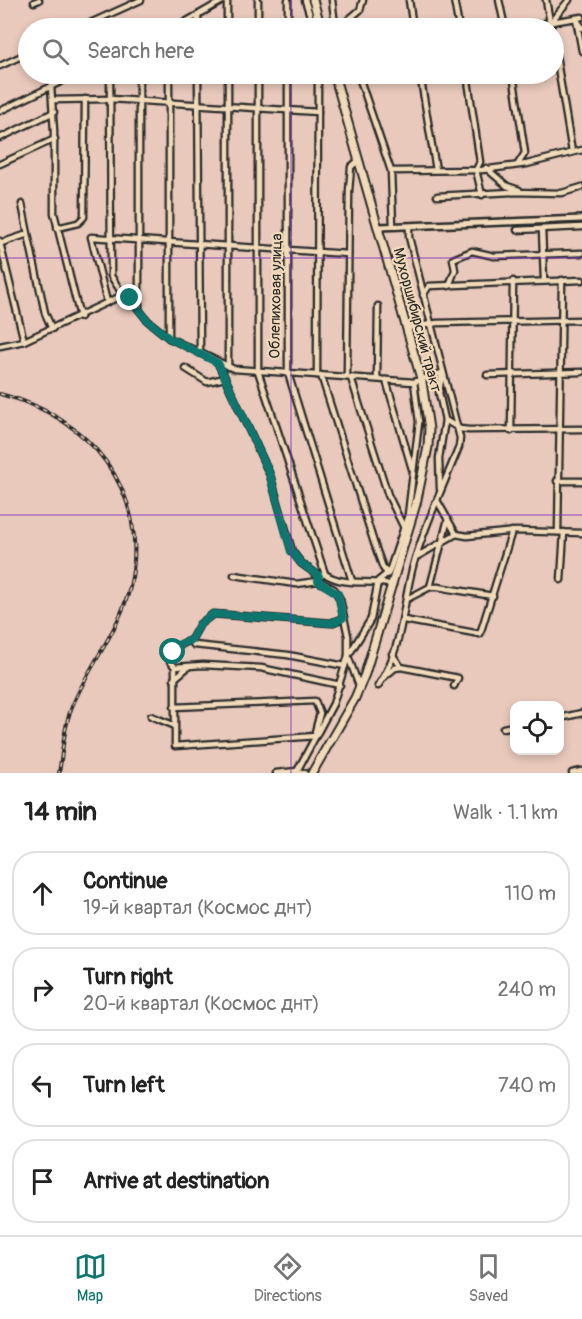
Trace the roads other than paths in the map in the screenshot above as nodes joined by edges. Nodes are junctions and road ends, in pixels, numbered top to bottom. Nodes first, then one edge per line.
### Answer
1 (141, 0) edge
2 (226, 0) edge
3 (258, 0) edge
4 (288, 0) edge
5 (306, 0) edge
6 (313, 0) edge
7 (332, 0) edge
8 (363, 0) edge
9 (409, 0) edge
10 (454, 0) edge
11 (499, 0) edge
12 (546, 0) edge
13 (569, 0) edge
14 (134, 2) edge
15 (198, 15) joint
16 (582, 17) edge
17 (100, 18) edge
18 (193, 18) edge
19 (227, 18) edge
20 (258, 18) edge
21 (288, 18) edge
22 (311, 18) edge
23 (319, 18) edge
24 (336, 18) edge
25 (348, 18) edge
26 (412, 18) edge
27 (457, 18) edge
28 (503, 18) edge
29 (549, 18) edge
30 (557, 18) edge
31 (576, 18) junction
32 (564, 22) edge
33 (582, 28) edge
34 (582, 51) edge
35 (18, 58) edge
36 (0, 66) edge
37 (55, 84) edge
38 (110, 84) edge
39 (139, 84) edge
40 (169, 84) edge
41 (198, 84) edge
42 (228, 84) edge
43 (258, 84) edge
44 (288, 84) edge
45 (318, 84) edge
46 (337, 84) edge
47 (361, 84) edge
48 (422, 84) edge
49 (468, 84) edge
50 (515, 84) edge
51 (561, 84) edge
52 (51, 86) junction
53 (85, 99) junction
54 (110, 99) junction
55 (53, 100) junction
56 (140, 101) junction
57 (168, 102) junction
58 (199, 104) junction
59 (227, 106) junction
60 (259, 109) junction
61 (289, 110) junction
62 (0, 111) edge
63 (54, 112) junction
64 (318, 112) junction
65 (0, 138) edge
66 (55, 139) junction
67 (582, 150) edge
68 (572, 152) junction
69 (525, 153) junction
70 (359, 160) junction
71 (480, 162) junction
72 (535, 162) junction
73 (0, 164) edge
74 (517, 164) junction
75 (487, 169) junction
76 (436, 170) junction
77 (476, 170) junction
78 (391, 171) junction
79 (582, 188) edge
80 (529, 193) junction
81 (482, 195) junction
82 (437, 196) dead end
83 (22, 204) dead end
84 (582, 219) edge
85 (393, 226) junction
86 (409, 226) junction
87 (379, 227) junction
88 (582, 227) edge
89 (57, 228) junction
90 (542, 229) junction
91 (517, 230) dead end
92 (28, 234) junction
93 (111, 237) junction
94 (140, 238) junction
95 (169, 240) junction
96 (0, 242) edge
97 (200, 244) junction
98 (229, 245) junction
99 (259, 247) junction
100 (289, 250) junction
101 (318, 252) junction
102 (582, 253) edge
103 (348, 254) junction
104 (543, 256) junction
105 (544, 280) junction
106 (562, 280) junction
107 (582, 280) edge
108 (513, 281) junction
109 (449, 286) junction
110 (123, 295) junction
111 (423, 295) junction
112 (106, 302) junction
113 (378, 306) dead end
114 (139, 309) junction
115 (80, 317) junction
116 (561, 320) junction
117 (582, 320) edge
118 (514, 322) junction
119 (431, 325) junction
120 (407, 328) junction
121 (52, 329) junction
122 (169, 338) junction
123 (24, 341) junction
124 (0, 346) edge
125 (200, 353) junction
126 (218, 363) junction
127 (228, 367) junction
128 (185, 368) dead end
129 (258, 371) junction
130 (582, 372) edge
131 (288, 373) junction
132 (442, 373) junction
133 (559, 373) junction
134 (513, 374) junction
135 (319, 375) junction
136 (487, 375) dead end
137 (349, 377) junction
138 (225, 378) junction
139 (377, 379) junction
140 (386, 380) junction
141 (418, 380) junction
142 (445, 420) junction
143 (460, 429) junction
144 (582, 429) edge
145 (511, 431) junction
146 (558, 431) junction
147 (413, 471) junction
148 (557, 481) junction
149 (582, 481) edge
150 (440, 493) junction
151 (438, 502) junction
152 (448, 519) junction
153 (406, 530) junction
154 (512, 531) junction
155 (558, 532) junction
156 (564, 532) junction
157 (582, 533) edge
158 (456, 534) junction
159 (442, 544) junction
160 (415, 559) junction
161 (325, 574) junction
162 (388, 574) junction
163 (234, 575) dead end
164 (318, 579) junction
165 (561, 580) dead end
166 (352, 581) junction
167 (378, 581) junction
168 (393, 585) junction
169 (430, 587) junction
170 (493, 596) junction
171 (408, 599) junction
172 (343, 618) junction
173 (404, 620) junction
174 (191, 640) junction
175 (392, 654) junction
176 (348, 656) junction
177 (345, 666) junction
178 (401, 666) junction
179 (175, 667) junction
180 (188, 667) junction
181 (384, 677) junction
182 (174, 679) junction
183 (340, 685) junction
184 (378, 686) dead end
185 (454, 686) dead end
186 (360, 688) junction
187 (174, 707) junction
188 (582, 713) edge
189 (151, 716) dead end
190 (564, 717) edge
191 (173, 725) junction
192 (510, 727) edge
193 (503, 728) dead end
194 (315, 736) junction
195 (582, 771) edge
196 (297, 772) edge
197 (276, 773) edge
198 (305, 773) edge
199 (312, 773) edge
200 (572, 773) edge

1 - 14 street
2 - 15 street
2 - 19 street
3 - 20 street
4 - 21 street
5 - 22 street
6 - 23 main road
7 - 24 street
8 - 25 street
9 - 26 street
10 - 27 street
11 - 28 street
12 - 29 street
13 - 30 street
14 - 17 street
15 - 18 street
16 - 31 street
31 - 32 street
31 - 33 street
31 - 34 street
35 - 36 street
37 - 52 street
38 - 54 street
39 - 56 street
40 - 57 street
41 - 58 street
42 - 59 street
43 - 60 street
44 - 61 street, Облепиховая улица
45 - 64 street
46 - 70 main road, Мухоршибирский тракт
47 - 78 street
48 - 76 street
49 - 71 street
50 - 69 street
51 - 68 street
52 - 55 street
52 - 62 street
53 - 54 street
53 - 55 street
53 - 89 street
54 - 56 street
54 - 93 street
55 - 63 street
56 - 57 street
56 - 94 street
57 - 58 street
57 - 95 street
58 - 59 street
58 - 97 street
59 - 60 street
59 - 98 street
60 - 61 street
60 - 99 street
61 - 64 street
61 - 100 street, Облепиховая улица
63 - 65 street
63 - 66 street
64 - 101 street
66 - 73 street
66 - 89 street
67 - 68 street
68 - 72 street
69 - 72 street
69 - 74 street
70 - 87 main road, Мухоршибирский тракт
70 - 103 street
71 - 75 street
71 - 77 street
72 - 74 street
74 - 75 street
75 - 77 street
75 - 80 street
76 - 77 street
76 - 78 street
77 - 81 street
78 - 85 street
79 - 80 street
80 - 81 street
81 - 82 street
83 - 92 street
84 - 86 street
85 - 86 street
85 - 87 street
86 - 111 street
87 - 120 main road, Мухоршибирский тракт
88 - 90 street
89 - 115 street
90 - 91 street
90 - 104 street
92 - 96 street
92 - 121 street
93 - 94 street
93 - 110 street
93 - 112 street
94 - 95 street
94 - 114 street
95 - 97 street
95 - 122 street
96 - 123 street
97 - 98 street
97 - 125 street
98 - 99 street
98 - 127 street
99 - 100 street
99 - 129 street
100 - 101 street
100 - 131 street, Облепиховая улица
101 - 103 street
101 - 135 street
102 - 104 street
103 - 137 street
104 - 105 street
104 - 109 street
105 - 106 street
105 - 108 street
106 - 107 street
106 - 116 street
108 - 109 street
108 - 118 street
109 - 111 street
110 - 112 street
110 - 114 street
111 - 119 street
112 - 115 street
113 - 139 street
114 - 122 street
115 - 121 street
116 - 117 street
116 - 118 street
116 - 133 street
118 - 119 street
118 - 134 street
119 - 120 street
119 - 132 street
120 - 141 main road, Мухоршибирский тракт
121 - 123 street
122 - 125 street
123 - 124 street
125 - 126 street
126 - 127 street
126 - 138 street
127 - 129 street
128 - 138 street
129 - 131 street
129 - 161 street
130 - 133 street
131 - 135 street
131 - 166 street, Облепиховая улица
132 - 141 street
132 - 142 street
132 - 143 street
133 - 134 street
133 - 146 street
134 - 136 street
134 - 145 street
135 - 137 street
135 - 162 street
137 - 139 street
137 - 153 street
138 - 164 street
139 - 140 street
140 - 141 street
140 - 147 street
141 - 147 street
141 - 153 main road, Мухоршибирский тракт
142 - 143 street
142 - 150 street
143 - 145 street
143 - 150 street
144 - 146 street
145 - 146 street
146 - 148 street
147 - 153 street
148 - 149 street
148 - 155 street
150 - 151 street
151 - 152 street
151 - 160 street
152 - 158 street
152 - 159 street
153 - 162 street
153 - 168 main road, Мухоршибирский тракт
154 - 155 street
154 - 158 street
154 - 170 street
155 - 156 street
156 - 157 street
156 - 165 street
158 - 159 street
159 - 160 street
159 - 169 street
160 - 171 street
161 - 164 street
161 - 166 street
162 - 167 street
163 - 164 street
164 - 172 street
166 - 167 street
167 - 168 street
167 - 176 street
168 - 186 main road, Мухоршибирский тракт
169 - 170 street
169 - 171 street
170 - 173 street
171 - 173 street
172 - 174 street
172 - 176 street
173 - 175 street
174 - 177 street
174 - 179 street
175 - 178 street
175 - 181 street
176 - 177 street
176 - 186 street
177 - 183 street
178 - 181 street
178 - 185 street
179 - 180 street
179 - 182 street
180 - 182 street
180 - 183 street
181 - 184 street
182 - 187 street
183 - 194 street
186 - 199 main road, Мухоршибирский тракт
187 - 191 street
187 - 194 street
188 - 190 street
189 - 191 street
191 - 194 street
192 - 193 street
194 - 196 street
195 - 200 street
196 - 197 street
196 - 198 street

